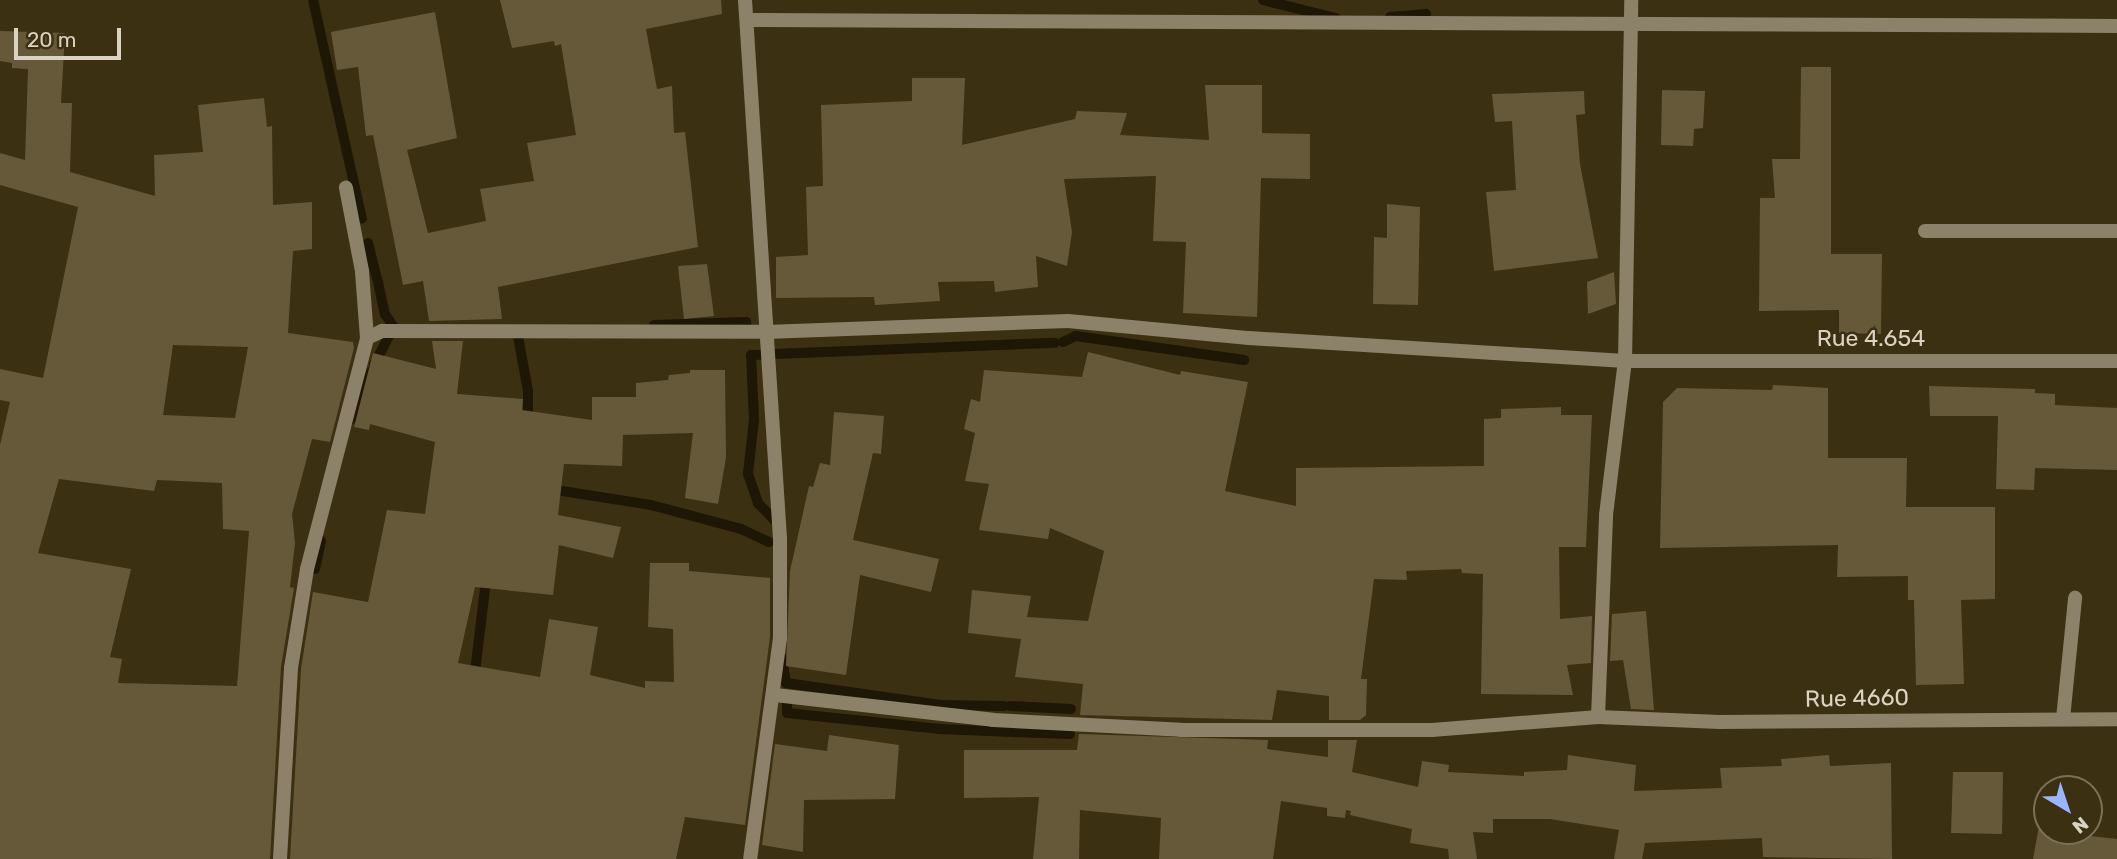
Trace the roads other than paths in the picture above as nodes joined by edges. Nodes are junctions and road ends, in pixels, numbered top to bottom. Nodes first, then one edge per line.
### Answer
1 (745, 0) edge
2 (1631, 0) edge
3 (747, 20) junction
4 (1631, 24) junction
5 (2117, 26) edge
6 (346, 188) dead end
7 (1924, 231) dead end
8 (2117, 231) edge
9 (766, 332) junction
10 (367, 338) junction
11 (1625, 361) junction
12 (2117, 361) edge
13 (2076, 598) dead end
14 (775, 695) junction
15 (1598, 717) junction
16 (2063, 719) junction
17 (2117, 719) edge
18 (279, 859) edge
19 (750, 859) edge

1 - 3 street
2 - 4 street
3 - 4 street
3 - 9 street
4 - 5 street
4 - 11 street
6 - 10 street
7 - 8 street
9 - 10 street, Rue 4.654
9 - 11 street, Rue 4.654
9 - 14 street
10 - 18 street
11 - 12 street, Rue 4.654
11 - 15 street
13 - 16 street
14 - 15 street, Rue 4660
14 - 19 street
15 - 16 street, Rue 4660
16 - 17 street, Rue 4660

